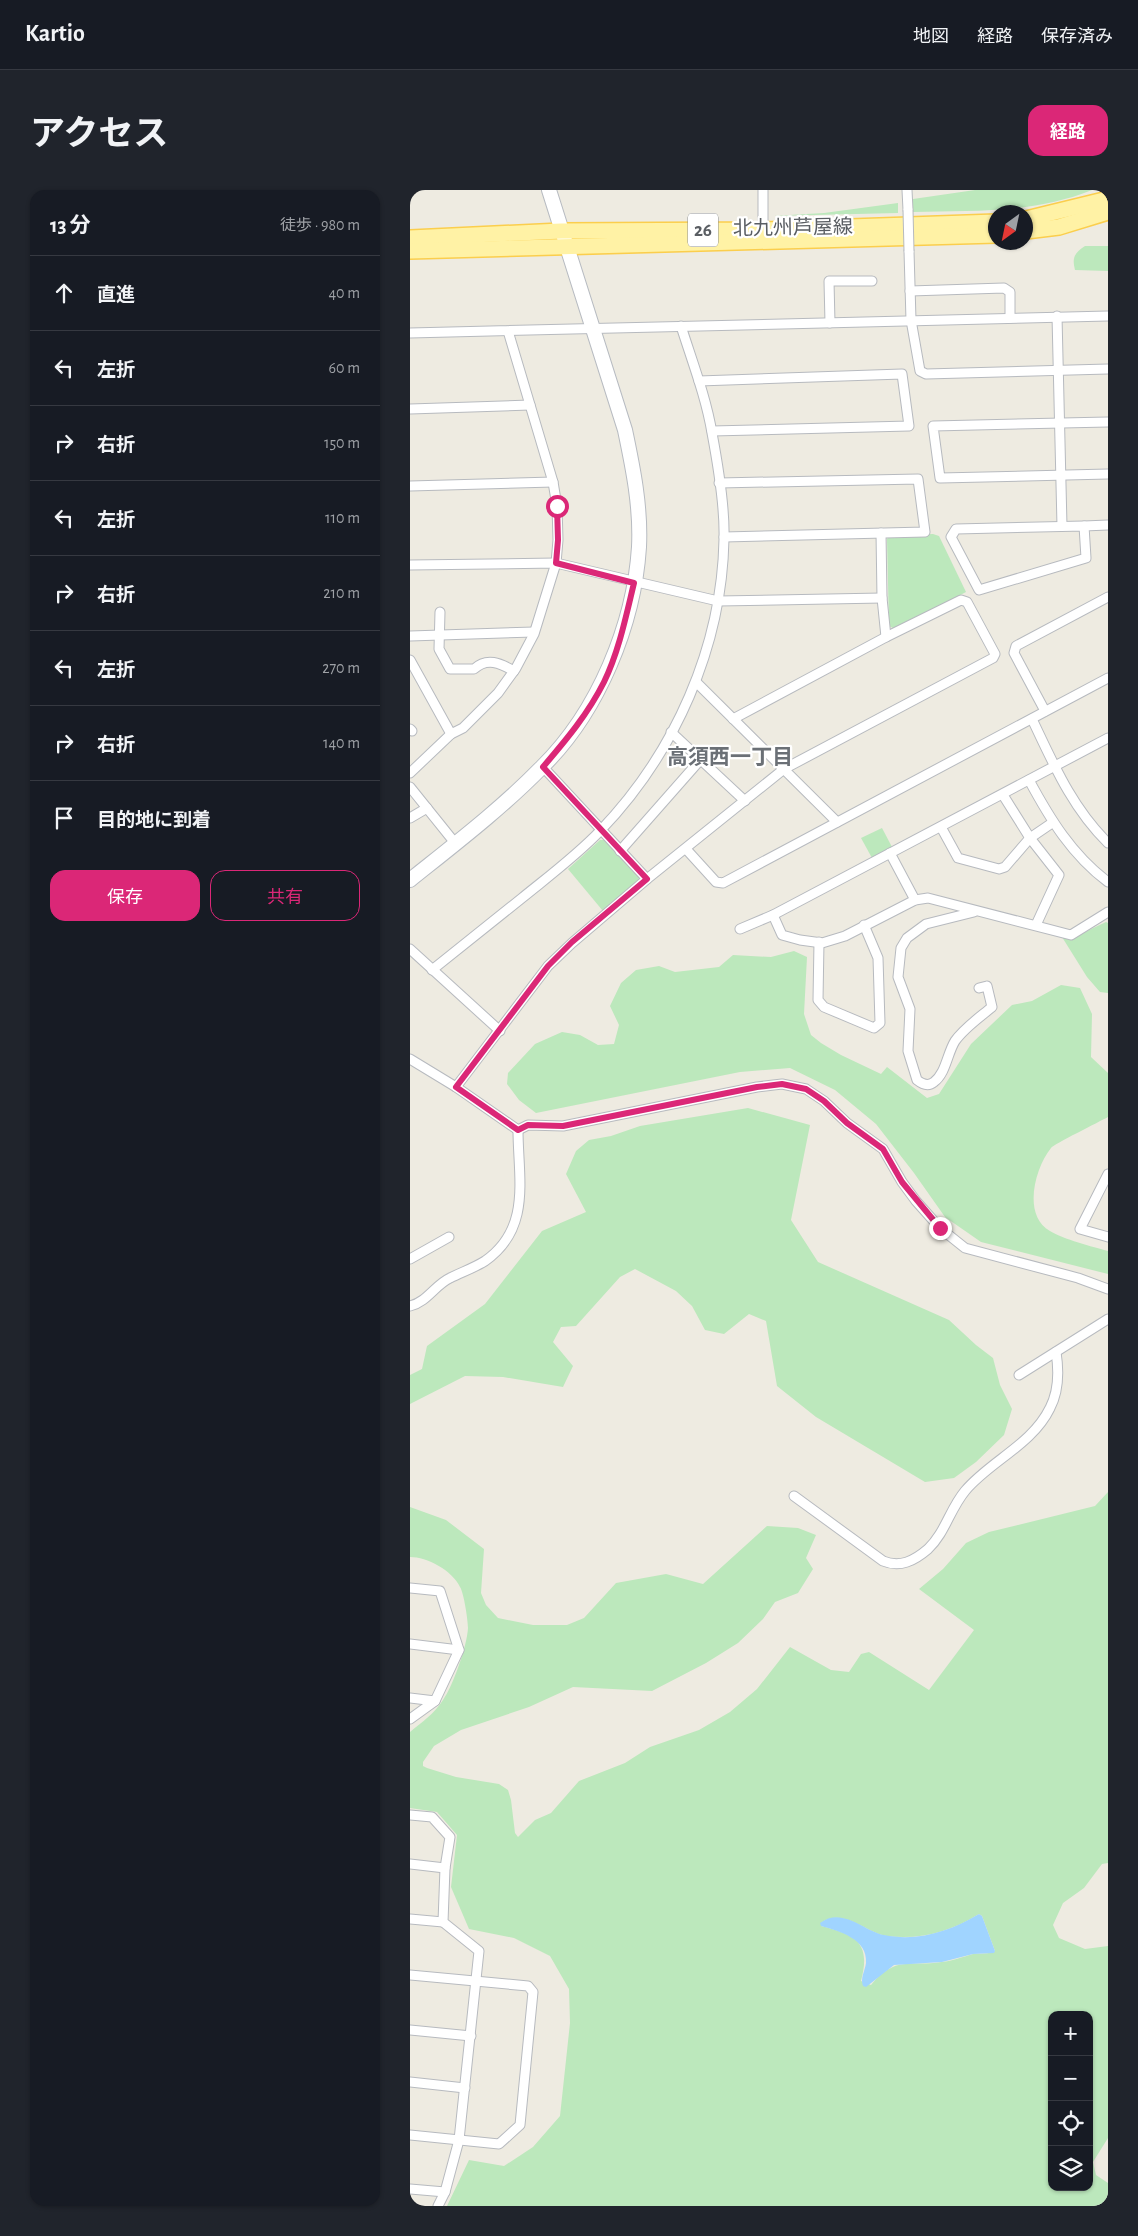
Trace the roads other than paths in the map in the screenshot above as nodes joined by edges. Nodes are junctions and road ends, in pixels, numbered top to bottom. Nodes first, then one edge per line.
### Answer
1 (548, 190) edge
2 (762, 190) edge
3 (907, 190) edge
4 (1108, 199) edge
5 (1108, 212) edge
6 (1033, 217) edge
7 (988, 222) edge
8 (1033, 230) edge
9 (561, 231) junction
10 (988, 234) edge
11 (763, 236) junction
12 (410, 238) edge
13 (566, 247) junction
14 (410, 251) edge
15 (872, 281) dead end
16 (910, 291) junction
17 (1057, 316) junction
18 (1108, 316) edge
19 (1010, 318) junction
20 (911, 320) junction
21 (830, 323) junction
22 (681, 326) junction
23 (592, 328) junction
24 (508, 331) junction
25 (410, 333) edge
26 (1108, 369) edge
27 (1058, 370) junction
28 (698, 381) junction
29 (530, 406) junction
30 (410, 409) edge
31 (1108, 422) edge
32 (1059, 423) junction
33 (712, 431) junction
34 (1108, 474) edge
35 (1060, 475) junction
36 (553, 482) junction
37 (719, 484) junction
38 (410, 486) edge
39 (1108, 525) edge
40 (1062, 526) junction
41 (1084, 526) junction
42 (881, 532) junction
43 (724, 537) junction
44 (556, 563) junction
45 (410, 565) edge
46 (634, 583) junction
47 (1108, 597) edge
48 (882, 598) junction
49 (718, 601) junction
50 (440, 612) dead end
51 (534, 632) junction
52 (439, 635) junction
53 (410, 636) edge
54 (886, 637) junction
55 (410, 661) edge
56 (514, 671) junction
57 (1108, 678) edge
58 (696, 682) junction
59 (1046, 711) junction
60 (732, 718) junction
61 (1032, 719) junction
62 (671, 732) junction
63 (451, 734) junction
64 (1107, 741) edge
65 (701, 760) junction
66 (1054, 766) junction
67 (543, 767) junction
68 (784, 769) junction
69 (410, 773) edge
70 (1029, 780) junction
71 (410, 787) edge
72 (1003, 794) junction
73 (745, 801) junction
74 (427, 808) junction
75 (410, 818) edge
76 (838, 822) junction
77 (1052, 823) junction
78 (941, 827) junction
79 (600, 831) junction
80 (1030, 838) junction
81 (455, 843) junction
82 (1108, 843) edge
83 (686, 849) junction
84 (620, 851) junction
85 (890, 853) junction
86 (647, 879) junction
87 (410, 880) edge
88 (1108, 882) edge
89 (915, 900) junction
90 (977, 912) junction
91 (1108, 914) edge
92 (773, 915) junction
93 (864, 925) junction
94 (1036, 926) junction
95 (740, 930) dead end
96 (818, 942) junction
97 (410, 949) edge
98 (432, 970) junction
99 (979, 988) dead end
100 (500, 1031) junction
101 (410, 1059) edge
102 (456, 1087) junction
103 (518, 1130) junction
104 (1108, 1176) edge
105 (449, 1237) dead end
106 (1108, 1237) edge
107 (410, 1259) edge
108 (1108, 1290) edge
109 (410, 1306) edge
110 (1108, 1319) edge
111 (1056, 1352) junction
112 (1019, 1374) dead end
113 (794, 1496) dead end
114 (410, 1588) edge
115 (410, 1644) edge
116 (459, 1650) junction
117 (410, 1698) edge
118 (434, 1701) junction
119 (410, 1719) edge
120 (410, 1815) edge
121 (410, 1864) edge
122 (445, 1868) junction
123 (410, 1919) edge
124 (442, 1922) junction
125 (410, 1975) edge
126 (477, 1982) junction
127 (410, 2030) edge
128 (471, 2036) junction
129 (410, 2082) edge
130 (465, 2088) junction
131 (410, 2135) edge
132 (460, 2140) junction
133 (410, 2189) edge
134 (445, 2192) junction
135 (438, 2206) edge

1 - 9 street
2 - 11 street
3 - 16 street, bridge
4 - 6 main road
5 - 8 main road
7 - 11 main road, 北九州芦屋線 / 26
9 - 11 main road, 北九州芦屋線 / 26
9 - 12 main road, 北九州芦屋線 / 26
9 - 13 street
10 - 11 main road, 北九州芦屋線 / 26
11 - 13 main road, 北九州芦屋線 / 26
13 - 14 main road, 北九州芦屋線 / 26
13 - 23 street
15 - 21 street
16 - 19 street
16 - 20 street
17 - 18 street
17 - 19 street
17 - 27 street
19 - 20 street
20 - 21 street
20 - 27 street
21 - 22 street
22 - 23 street
22 - 28 street
23 - 24 street
23 - 46 street
24 - 25 street
24 - 29 street
26 - 27 street
27 - 32 street
28 - 33 street
28 - 33 street
29 - 30 street
29 - 36 street
31 - 32 street
32 - 35 street
32 - 35 street
33 - 37 street
34 - 35 street
35 - 40 street
36 - 38 street
36 - 44 street
37 - 42 street
37 - 43 street
39 - 41 street
40 - 41 street
40 - 41 street
42 - 43 street
42 - 48 street
43 - 49 street
44 - 45 street
44 - 46 street
44 - 51 street
46 - 49 street
46 - 67 street
47 - 59 street
48 - 49 street
48 - 54 street
49 - 58 street
50 - 52 street
51 - 52 street
51 - 56 street
52 - 53 street
52 - 56 street
54 - 60 street
54 - 68 street
55 - 63 street
56 - 63 street
57 - 59 street
58 - 60 street
58 - 62 street
59 - 61 street
60 - 68 street
61 - 66 street
61 - 76 street
62 - 65 street
62 - 79 street
63 - 69 street
64 - 66 street
65 - 73 street
65 - 84 street
66 - 70 street
66 - 82 street
67 - 79 street
67 - 81 street
68 - 73 street
68 - 76 street
70 - 72 street
70 - 77 street
71 - 74 street
72 - 78 street
72 - 80 street
73 - 83 street
74 - 75 street
74 - 81 street
76 - 83 street
77 - 80 street
77 - 88 street
78 - 80 street
78 - 85 street
79 - 84 street
79 - 98 street
80 - 94 street
81 - 87 street
83 - 86 street
84 - 86 street
85 - 89 street
85 - 92 street
86 - 100 street
89 - 90 street
89 - 93 street
90 - 94 street
90 - 99 street
91 - 94 street
92 - 95 street
92 - 96 street
93 - 96 street
93 - 96 street
97 - 98 street
98 - 100 street
100 - 102 street
101 - 102 street
102 - 103 street
103 - 108 street
103 - 109 street
104 - 106 street
105 - 107 street
110 - 111 street
111 - 112 street
111 - 113 street
114 - 116 street
115 - 116 street
116 - 118 street
117 - 118 street
118 - 119 street
120 - 122 street
121 - 122 street
122 - 124 street
123 - 124 street
124 - 126 street
125 - 126 street
126 - 128 street
126 - 132 street
127 - 128 street
128 - 130 street
129 - 130 street
130 - 132 street
131 - 132 street
132 - 134 street
133 - 134 street
134 - 135 street

